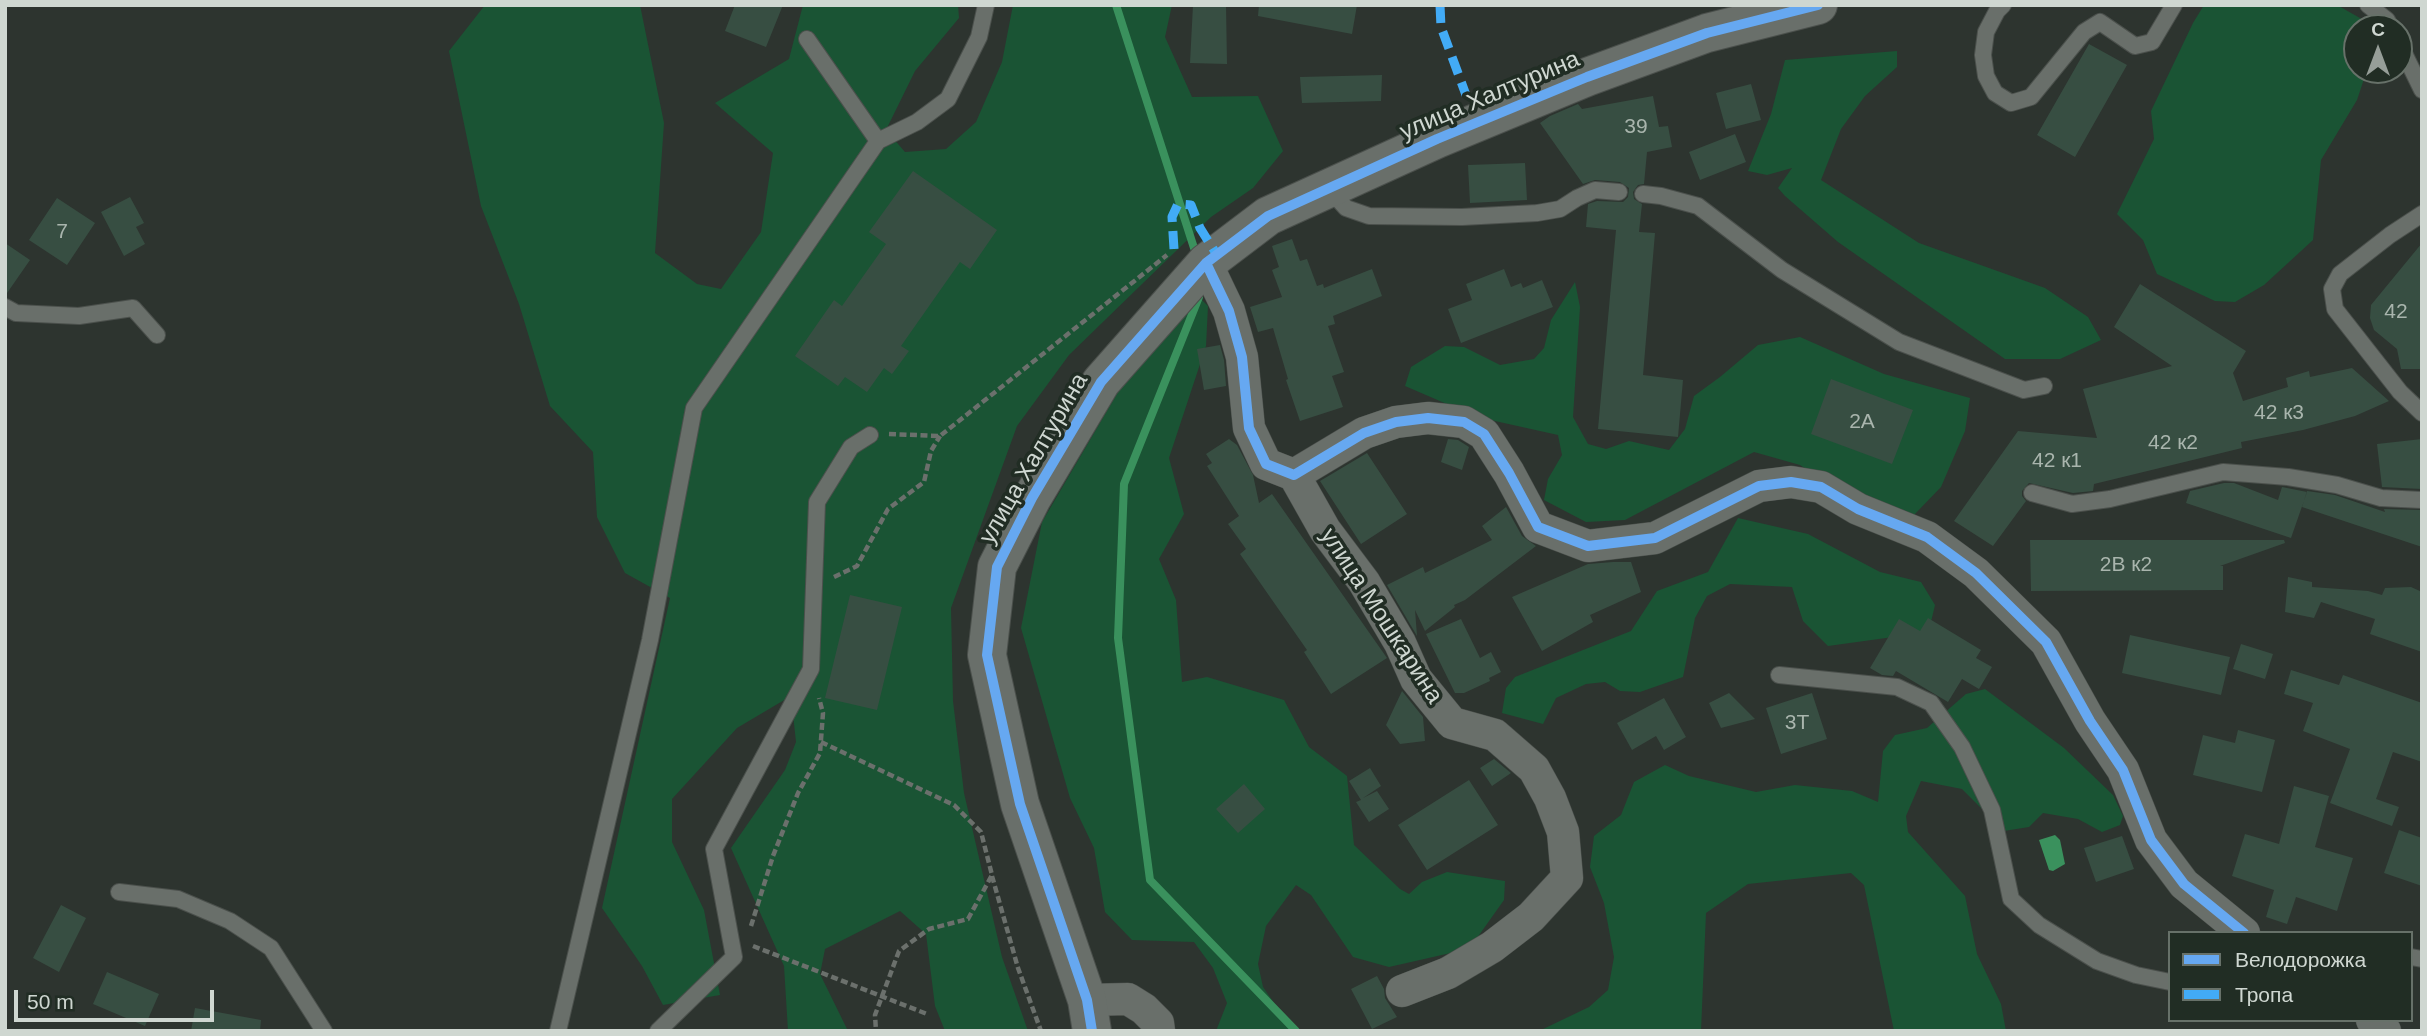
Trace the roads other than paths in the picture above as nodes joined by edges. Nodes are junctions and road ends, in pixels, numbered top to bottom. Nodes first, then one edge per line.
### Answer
1 (986, 5) edge
2 (1818, 5) edge
3 (2003, 5) edge
4 (2174, 5) edge
5 (807, 39) dead end
6 (2413, 72) edge
7 (2422, 90) edge
8 (878, 141) junction
9 (1328, 188) junction
10 (1619, 192) dead end
11 (1643, 194) dead end
12 (2422, 214) edge
13 (1190, 256) junction
14 (5, 307) edge
15 (156, 335) dead end
16 (2044, 386) dead end
17 (2422, 413) edge
18 (870, 435) road end
19 (1294, 475) junction
20 (2032, 493) dead end
21 (2422, 500) edge
22 (1779, 676) dead end
23 (119, 892) dead end
24 (2242, 931) edge
25 (2168, 982) edge
26 (1402, 991) dead end
27 (1089, 1015) edge
28 (324, 1031) edge
29 (558, 1031) edge
30 (658, 1031) edge
31 (1159, 1031) edge

1 - 8 lane
2 - 9 street, улица Халтурина
3 - 4 lane
5 - 8 lane
6 - 7 lane
8 - 29 lane
9 - 10 lane
9 - 13 street, улица Халтурина
11 - 16 lane
12 - 17 lane
13 - 19 street
13 - 27 street, улица Халтурина
14 - 15 lane
18 - 30 lane
19 - 24 street
19 - 26 street, улица Мошкарина
20 - 21 lane
22 - 25 lane
23 - 28 lane
27 - 31 street

